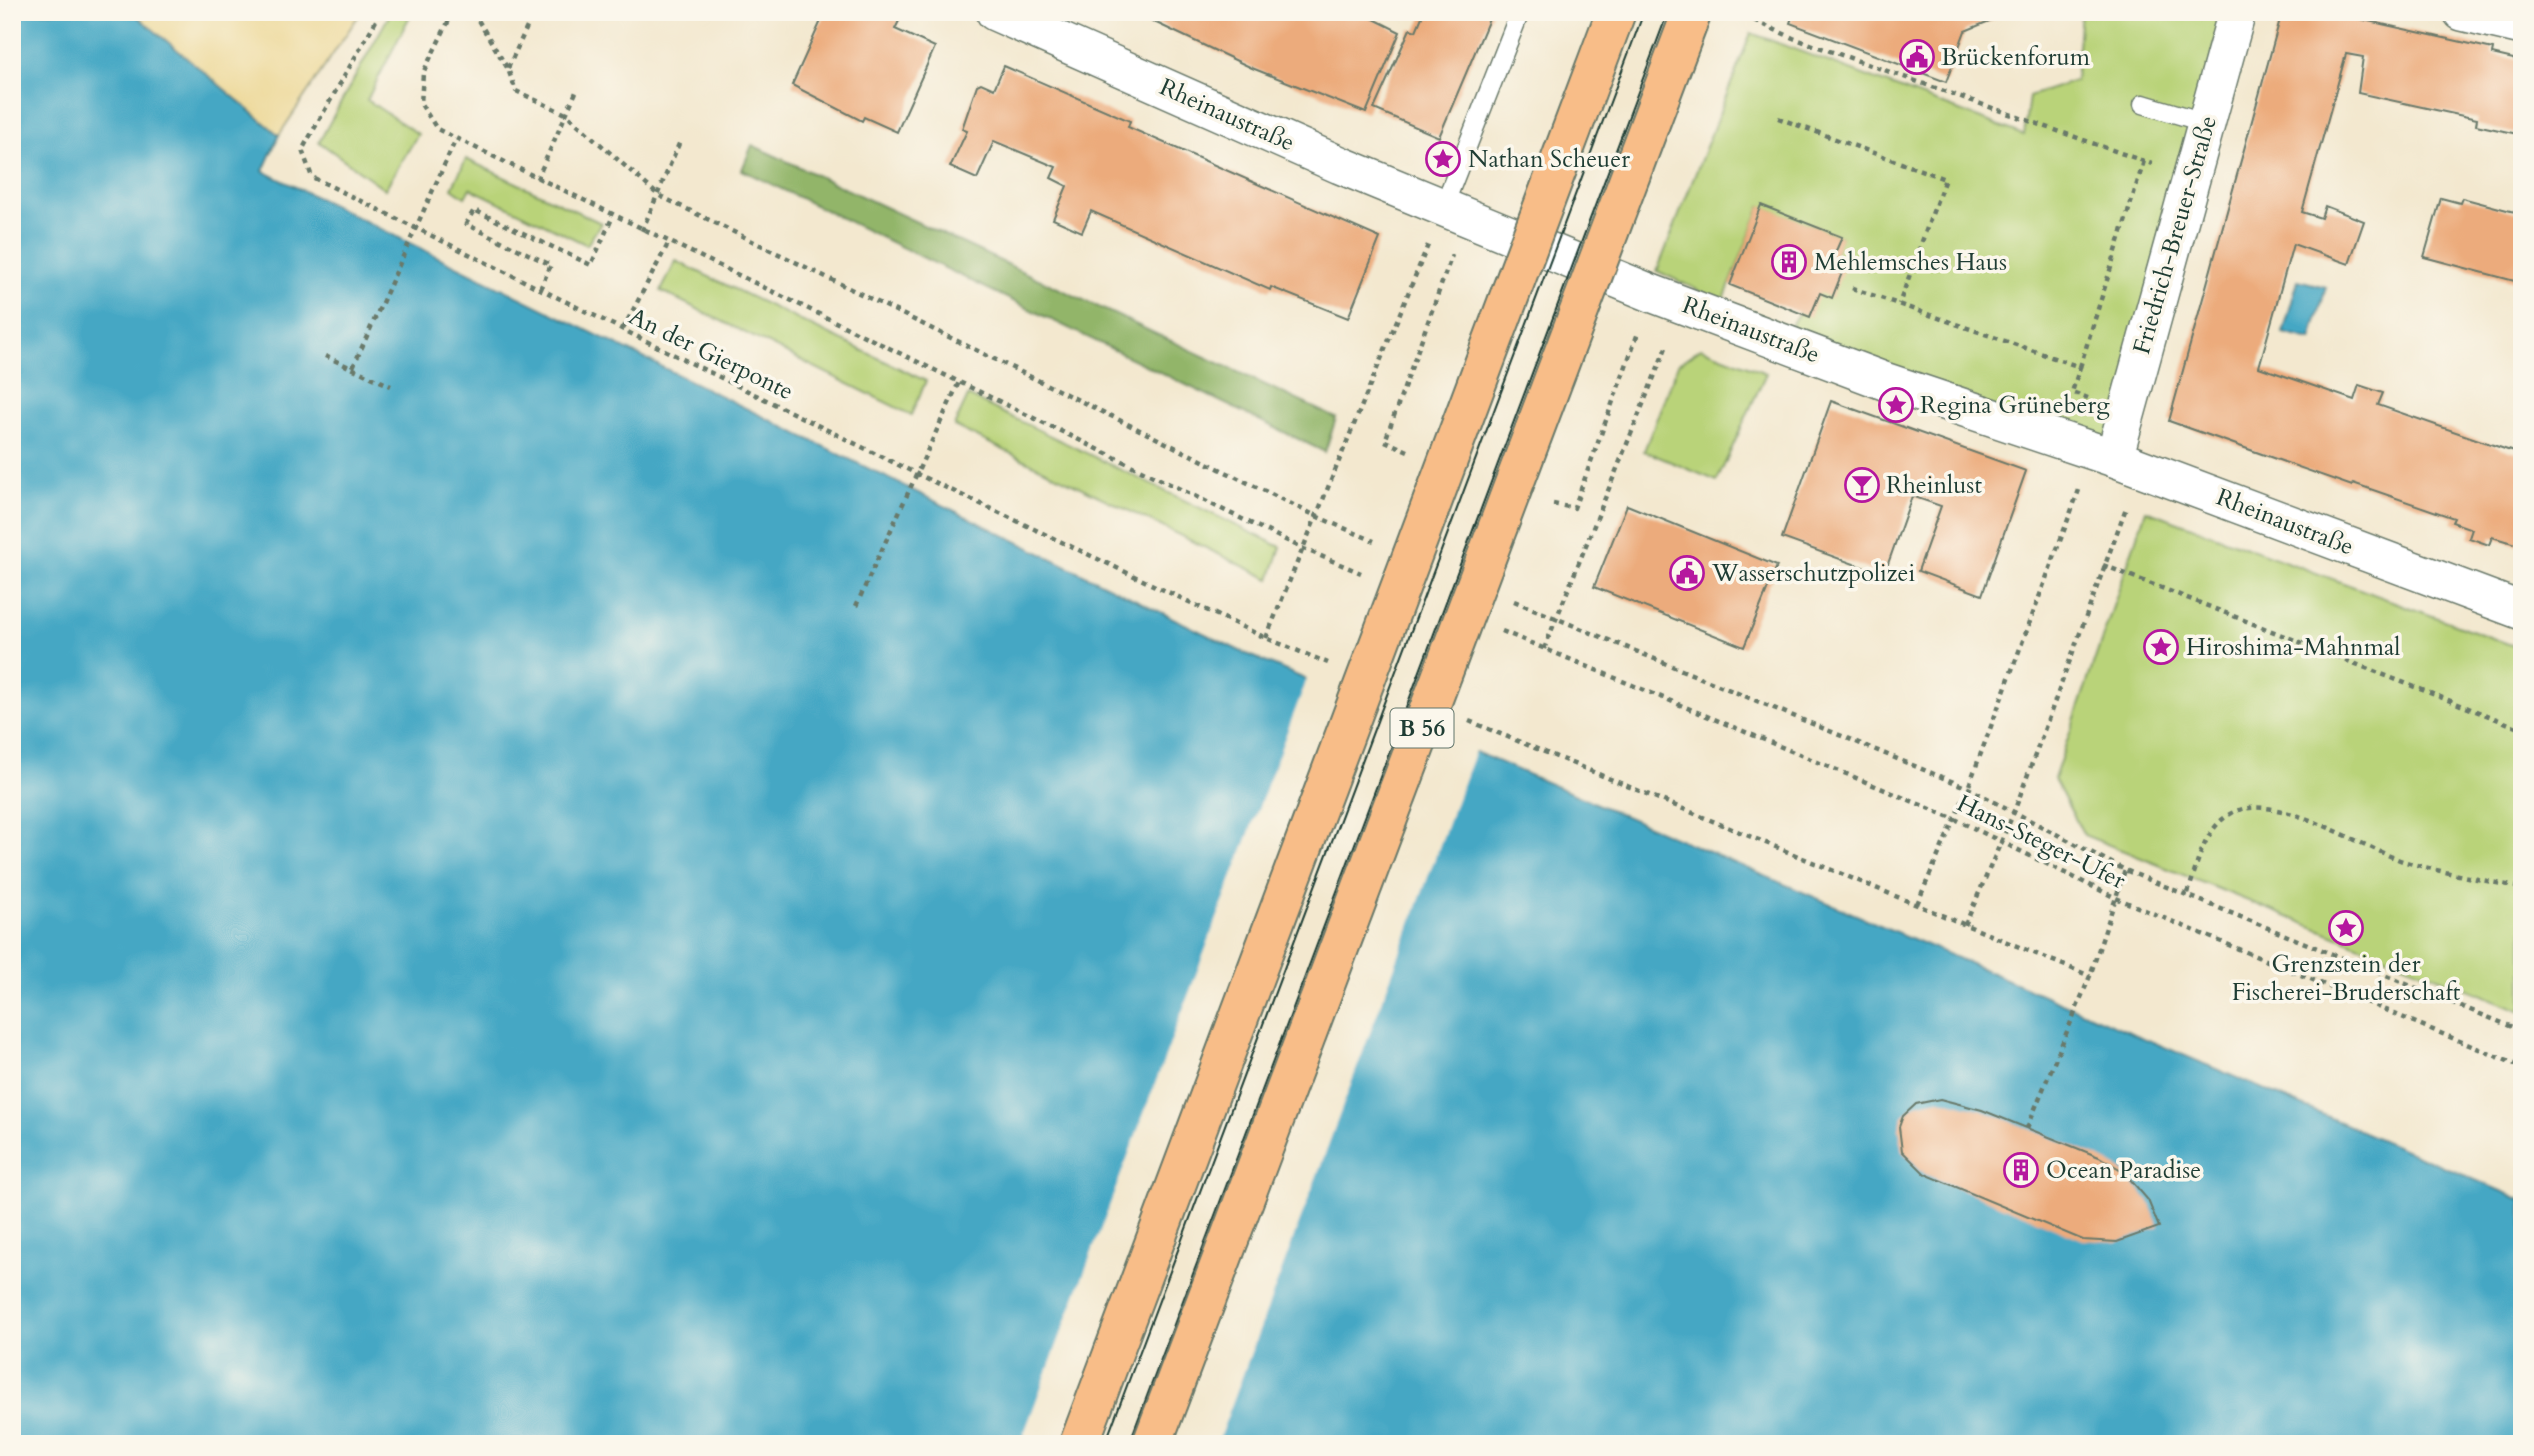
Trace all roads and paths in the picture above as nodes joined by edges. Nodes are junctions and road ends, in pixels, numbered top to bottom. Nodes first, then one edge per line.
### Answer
1 (381, 12) edge
2 (453, 12) edge
3 (473, 12) edge
4 (534, 12) edge
5 (995, 12) edge
6 (1520, 12) edge
7 (1616, 12) edge
8 (1692, 12) edge
9 (1736, 12) edge
10 (2238, 12) edge
11 (2462, 12) edge
12 (2522, 26) edge
13 (508, 69) junction
14 (576, 92) dead end
15 (2143, 104) dead end
16 (566, 114) junction
17 (1778, 118) dead end
18 (2207, 123) junction
19 (456, 139) junction
20 (681, 139) dead end
21 (2109, 149) dead end
22 (2144, 161) dead end
23 (537, 179) junction
24 (658, 195) junction
25 (1443, 208) junction
26 (613, 216) junction
27 (417, 227) junction
28 (642, 231) junction
29 (668, 244) junction
30 (1444, 279) dead end
31 (1852, 288) dead end
32 (540, 289) junction
33 (1684, 304) junction
34 (1899, 304) junction
35 (623, 330) junction
36 (1630, 355) dead end
37 (325, 356) dead end
38 (353, 367) junction
39 (2080, 367) junction
40 (959, 382) junction
41 (391, 386) dead end
42 (2125, 412) junction
43 (1412, 452) dead end
44 (2114, 458) junction
45 (919, 475) junction
46 (1545, 502) dead end
47 (1318, 517) junction
48 (1304, 549) junction
49 (2103, 565) junction
50 (856, 606) dead end
51 (2522, 611) edge
52 (1556, 618) junction
53 (1266, 638) junction
54 (1330, 664) dead end
55 (1457, 716) dead end
56 (2522, 729) edge
57 (1968, 788) junction
58 (2014, 812) junction
59 (1955, 819) junction
60 (2001, 840) junction
61 (2125, 870) junction
62 (2522, 888) edge
63 (2188, 893) junction
64 (2116, 898) junction
65 (1917, 904) junction
66 (1965, 925) junction
67 (2090, 976) junction
68 (2522, 1031) edge
69 (2522, 1067) edge
70 (2027, 1128) dead end
71 (1079, 1444) edge
72 (1152, 1444) edge

1 - 27 path, An der Gierponte
2 - 19 path
3 - 13 path
4 - 13 path
5 - 25 street, Rheinaustraße
6 - 25 lane
7 - 71 main road, B 56, bridge
8 - 72 main road, B 56, bridge
9 - 21 path
10 - 18 street, Friedrich-Breuer-Straße
11 - 12 street
13 - 16 path
14 - 16 path
15 - 18 lane
16 - 23 path
16 - 24 path
17 - 34 path
18 - 42 street, Friedrich-Breuer-Straße
19 - 23 path
19 - 27 path
20 - 24 path
22 - 39 path
23 - 26 path
24 - 28 path
24 - 47 path
25 - 33 street, Rheinaustraße
25 - 47 path
26 - 28 path
26 - 32 path
27 - 32 path, An der Gierponte
27 - 38 path
28 - 29 path
29 - 35 path
29 - 40 path
30 - 43 path
31 - 34 path
32 - 35 path, An der Gierponte
33 - 44 street, Rheinaustraße
33 - 52 path
34 - 39 path
35 - 45 path, An der Gierponte
36 - 46 path
37 - 38 path
38 - 41 path
39 - 42 path
40 - 45 path
40 - 48 path
42 - 44 street, Friedrich-Breuer-Straße
44 - 49 path, Hans-Steger-Ufer
44 - 51 street, Rheinaustraße
44 - 57 path, Hans-Steger-Ufer
45 - 50 path
45 - 53 path, An der Gierponte
47 - 48 path
48 - 53 path
49 - 56 path
49 - 58 path, Hans-Steger-Ufer
52 - 57 path, Hans-Steger-Ufer
52 - 59 path, Hans-Steger-Ufer
53 - 54 path, An der Gierponte
55 - 65 path
57 - 58 path, Hans-Steger-Ufer
57 - 59 path
58 - 60 path
58 - 61 path, Hans-Steger-Ufer
59 - 60 path, Hans-Steger-Ufer
59 - 65 path
60 - 64 path, Hans-Steger-Ufer
60 - 66 path
61 - 63 path, Hans-Steger-Ufer
61 - 64 path
62 - 63 path
63 - 68 path, Hans-Steger-Ufer
64 - 67 path
64 - 69 path, Hans-Steger-Ufer
65 - 66 path
66 - 67 path
67 - 70 path

